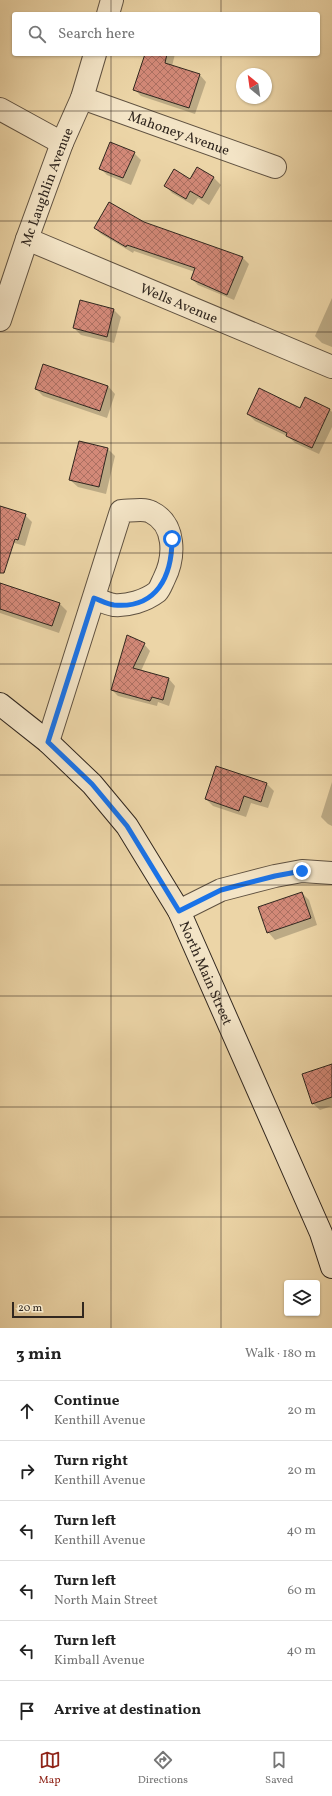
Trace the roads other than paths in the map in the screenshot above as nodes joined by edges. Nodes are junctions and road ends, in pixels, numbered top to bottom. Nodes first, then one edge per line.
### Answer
1 (112, 0) edge
2 (109, 12) edge
3 (94, 56) edge
4 (82, 98) junction
5 (0, 109) edge
6 (62, 143) junction
7 (276, 167) dead end
8 (27, 239) junction
9 (0, 320) edge
10 (332, 367) edge
11 (94, 598) junction
12 (0, 704) edge
13 (48, 742) junction
14 (332, 872) edge
15 (179, 911) junction
16 (332, 1267) edge

1 - 2 street
3 - 4 street, Mc Laughlin Avenue
4 - 6 street, Mc Laughlin Avenue
4 - 7 street, Mahoney Avenue
5 - 6 street
6 - 8 street, Mc Laughlin Avenue
8 - 9 street, Mc Laughlin Avenue
8 - 10 street, Wells Avenue
11 - 11 street
11 - 13 street
12 - 13 street, North Main Street
13 - 15 street, North Main Street
14 - 15 street
15 - 16 street, North Main Street

